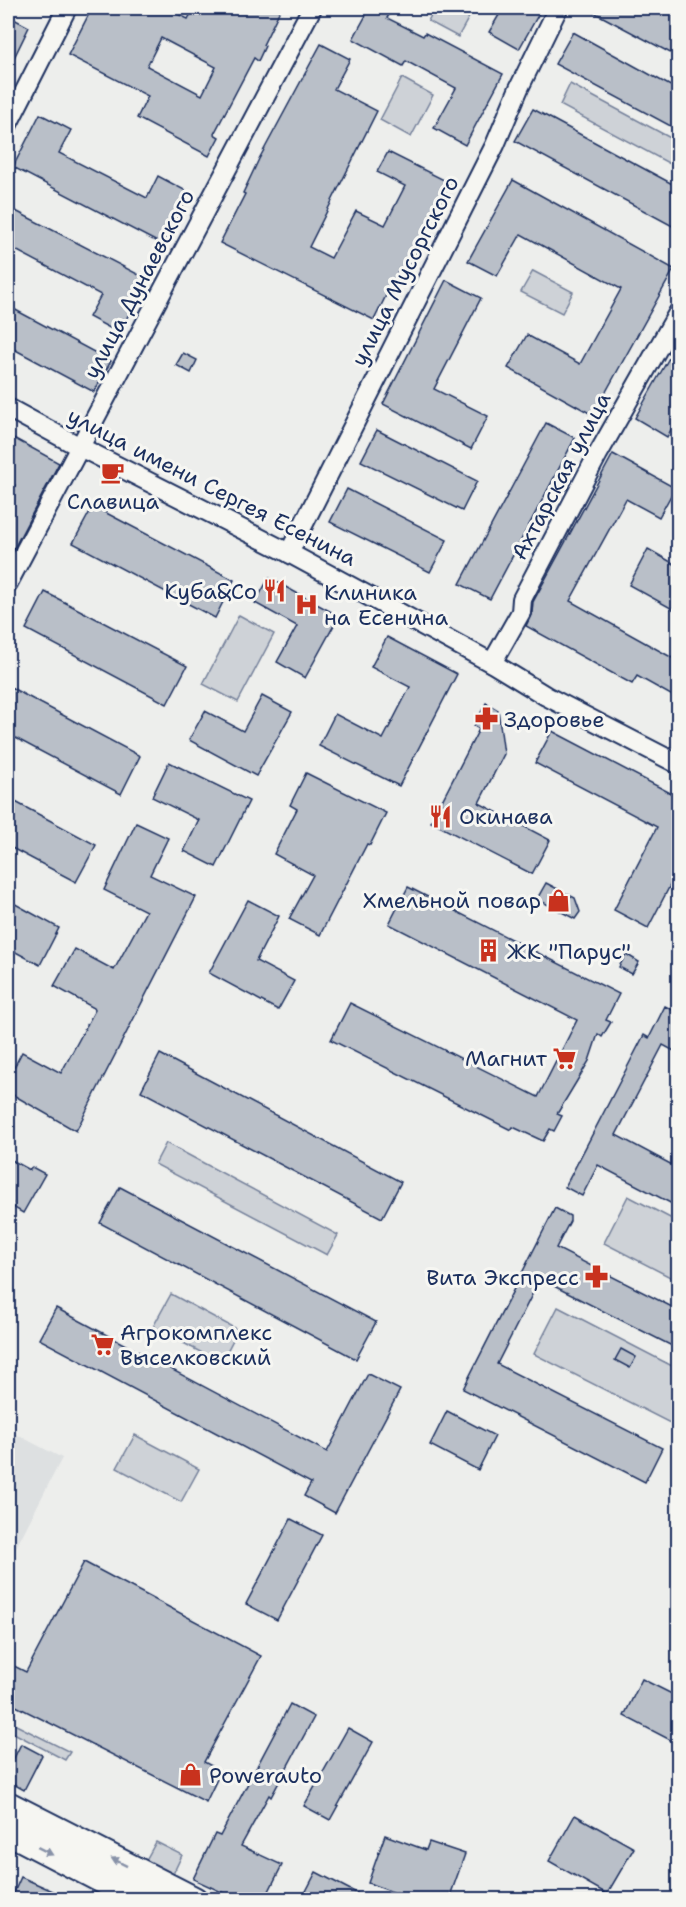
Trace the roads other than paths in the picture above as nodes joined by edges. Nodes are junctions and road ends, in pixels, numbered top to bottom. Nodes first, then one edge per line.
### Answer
1 (67, 8) edge
2 (312, 8) edge
3 (558, 8) edge
4 (8, 124) edge
5 (678, 313) edge
6 (8, 408) edge
7 (80, 447) junction
8 (290, 553) junction
9 (8, 583) edge
10 (492, 663) junction
11 (678, 764) edge
12 (8, 1805) edge
13 (8, 1832) edge
14 (141, 1899) edge
15 (194, 1899) edge

1 - 4 street
2 - 7 street, улица Дунаевского
3 - 8 street, улица Мусоргского
5 - 10 street, Ахтарская улица
6 - 7 street, улица имени Сергея Есенина
7 - 8 street, улица имени Сергея Есенина
7 - 9 street, улица Дунаевского
8 - 10 street, улица имени Сергея Есенина
10 - 11 street, улица имени Сергея Есенина
15 -> 12 main road
13 -> 14 main road

